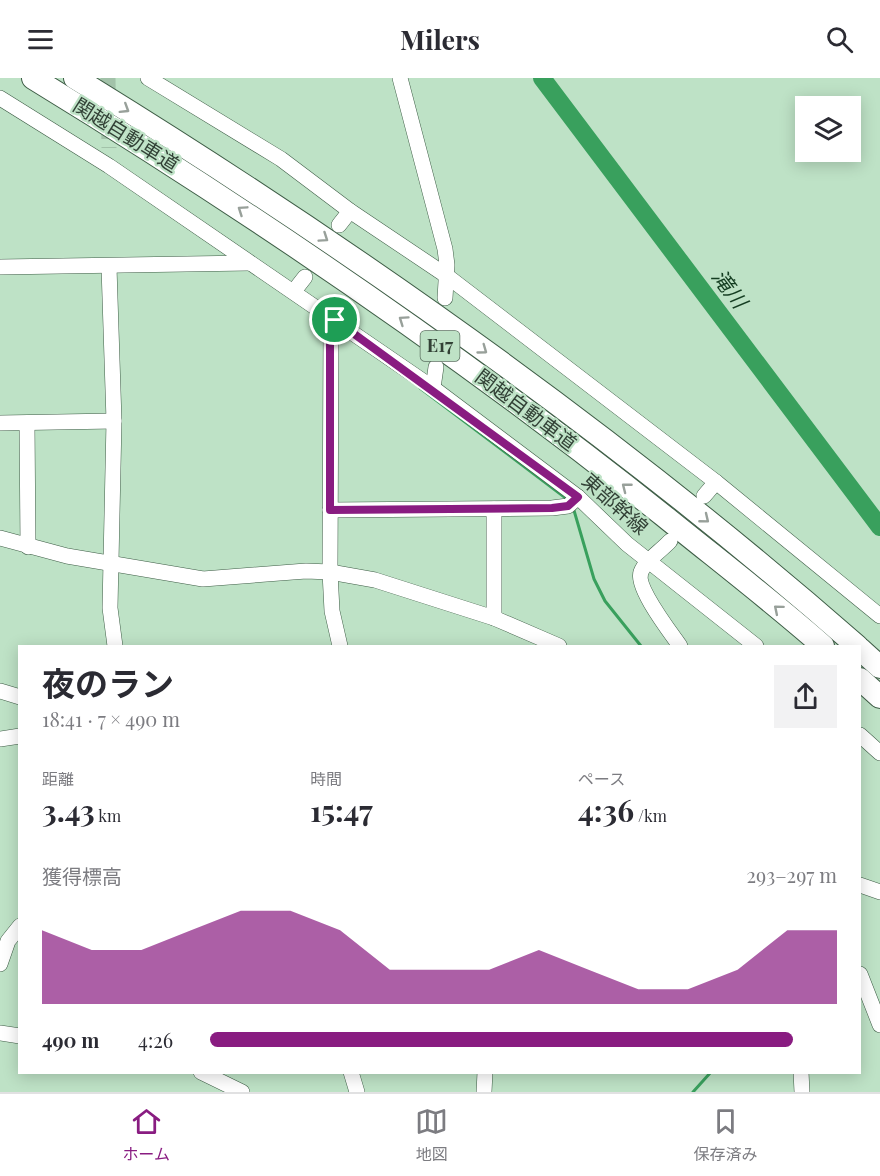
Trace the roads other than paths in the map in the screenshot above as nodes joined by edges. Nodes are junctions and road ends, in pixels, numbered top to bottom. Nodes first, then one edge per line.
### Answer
1 (33, 78) edge
2 (75, 78) edge
3 (148, 78) edge
4 (400, 78) edge
5 (0, 98) edge
6 (109, 148) tunnel mouth
7 (109, 166) junction
8 (350, 211) junction
9 (339, 225) dead end
10 (249, 263) junction
11 (0, 267) edge
12 (109, 267) junction
13 (447, 276) junction
14 (305, 277) dead end
15 (294, 291) junction
16 (445, 298) dead end
17 (335, 320) junction
18 (436, 367) dead end
19 (433, 388) junction
20 (114, 421) junction
21 (0, 423) edge
22 (27, 423) junction
23 (716, 482) junction
24 (704, 496) dead end
25 (573, 501) junction
26 (494, 509) junction
27 (330, 510) junction
28 (0, 538) edge
29 (670, 541) dead end
30 (28, 547) junction
31 (649, 562) junction
32 (113, 564) junction
33 (330, 572) junction
34 (880, 616) edge
35 (494, 618) junction
36 (115, 645) edge
37 (339, 645) edge
38 (557, 645) edge
39 (679, 645) edge
40 (755, 645) edge
41 (822, 645) edge
42 (854, 645) edge
43 (861, 651) edge
44 (880, 667) edge
45 (861, 679) edge
46 (0, 691) edge
47 (18, 696) edge
48 (880, 697) edge
49 (18, 736) edge
50 (861, 736) edge
51 (0, 739) edge
52 (880, 753) edge
53 (861, 885) edge
54 (880, 892) edge
55 (18, 928) edge
56 (4, 939) edge
57 (0, 964) edge
58 (861, 977) edge
59 (880, 1025) edge
60 (0, 1033) edge
61 (18, 1036) edge
62 (205, 1074) edge
63 (352, 1074) edge
64 (484, 1074) edge
65 (801, 1074) edge
66 (242, 1092) edge
67 (357, 1092) edge
68 (484, 1092) edge
69 (802, 1092) edge

41 -> 1 highway, 関越自動車道 / E17
2 -> 42 highway, 関越自動車道 / E17
3 - 8 street
4 - 13 street
5 - 7 street, 東部幹線
6 - 7 street
7 - 10 street, 東部幹線
8 - 9 street
8 - 13 street
10 - 12 street
10 - 15 street, 東部幹線
11 - 12 street
12 - 20 street
13 - 16 street
13 - 23 street
14 - 15 street
15 - 17 street, 東部幹線
17 - 19 street, 東部幹線
17 - 27 street
18 - 19 street
19 - 25 street, 東部幹線
20 - 22 street
20 - 32 street
21 - 22 street
22 - 30 street
23 - 24 street
23 - 34 street
25 - 26 street
25 - 31 street, 東部幹線
26 - 27 street
26 - 35 street
27 - 33 street
28 - 30 street
29 - 31 street
30 - 32 street
31 - 39 street, 東部幹線
31 - 40 street
32 - 33 street
32 - 36 street
33 - 35 street
33 - 37 street
35 - 38 street
43 - 44 highway, 関越自動車道 / E17
45 - 48 highway
46 - 47 street
49 - 51 street
50 - 52 street
53 - 54 street
55 - 56 street
56 - 57 street
58 - 59 street
60 - 61 street
62 - 66 street
63 - 67 street
64 - 68 street
65 - 69 street

